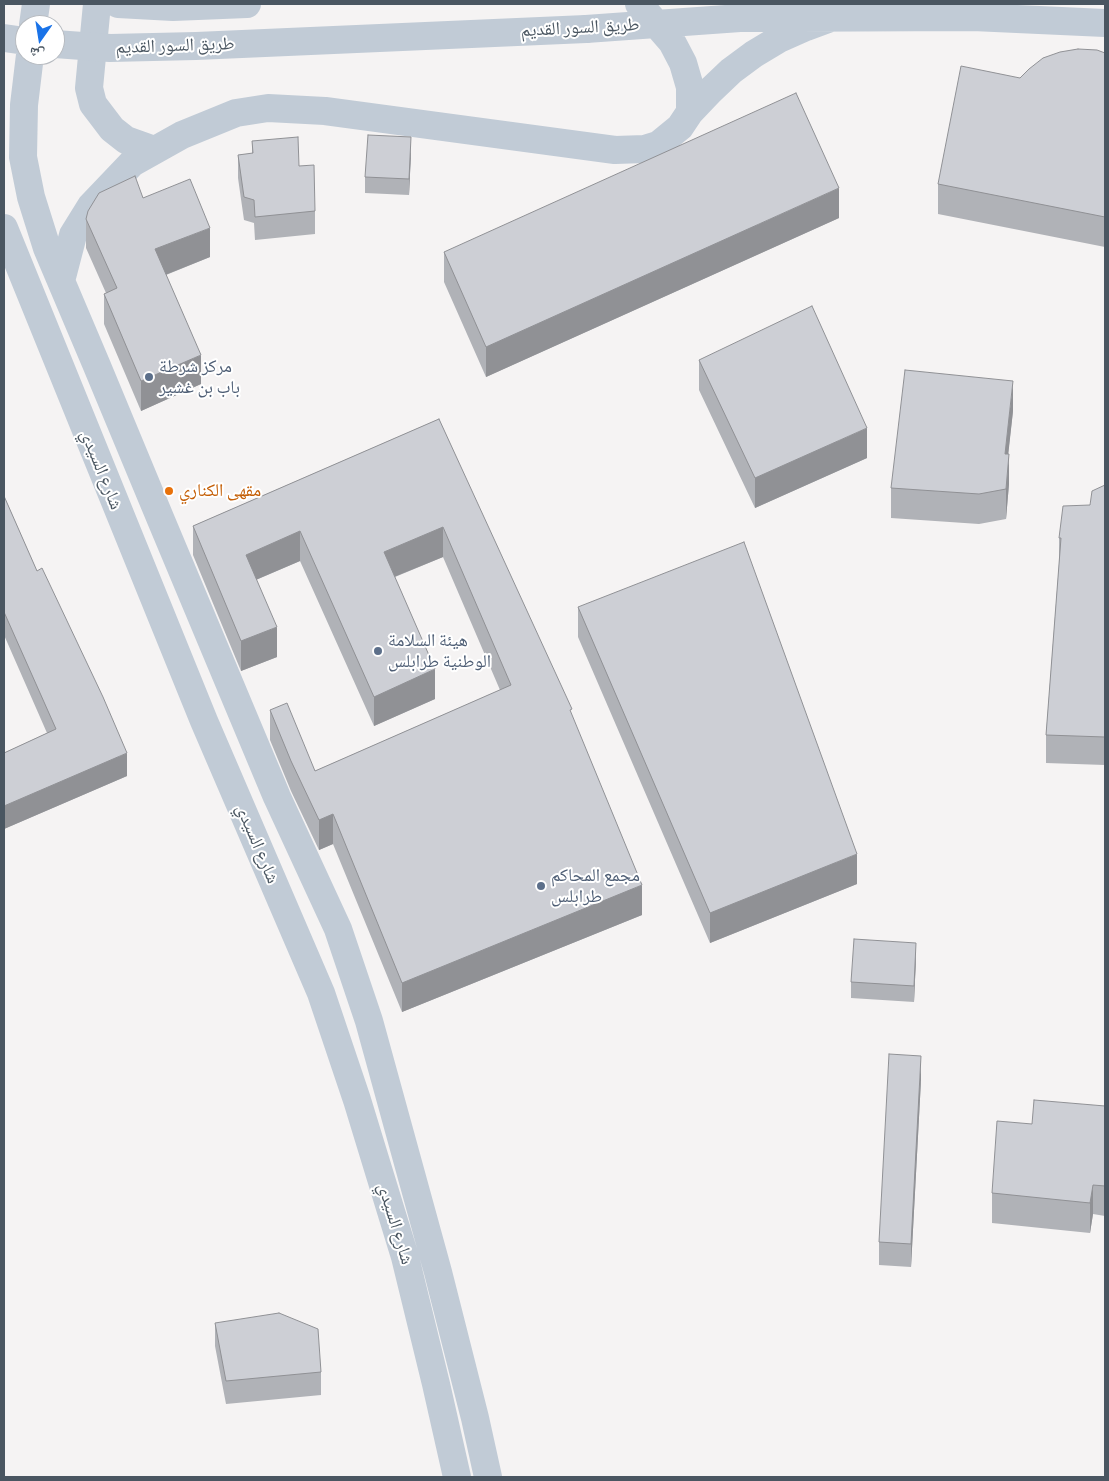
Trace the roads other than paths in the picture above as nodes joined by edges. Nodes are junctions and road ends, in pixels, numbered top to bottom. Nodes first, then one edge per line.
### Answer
1 (97, 4) edge
2 (118, 4) edge
3 (247, 4) edge
4 (647, 13) edge
5 (833, 18) junction
6 (1105, 23) edge
7 (65, 45) edge
8 (29, 65) edge
9 (690, 112) junction
10 (154, 150) junction
11 (4, 228) edge
12 (61, 281) junction
13 (238, 702) junction
14 (204, 721) junction
15 (457, 1477) edge
16 (488, 1477) edge

1 - 10 main road
2 - 3 main road
4 - 5 main road, طريق السور القديم
4 - 7 main road, طريق السور القديم, bridge
4 - 9 main road
5 - 6 main road, طريق السور القديم
5 - 9 main road
8 - 12 main road, شارع السيدي
9 - 10 main road
10 - 12 main road
11 - 14 main road, شارع السيدي
12 - 13 main road, شارع السيدي
13 - 14 main road
13 - 16 main road, شارع السيدي
14 - 15 main road, شارع السيدي

